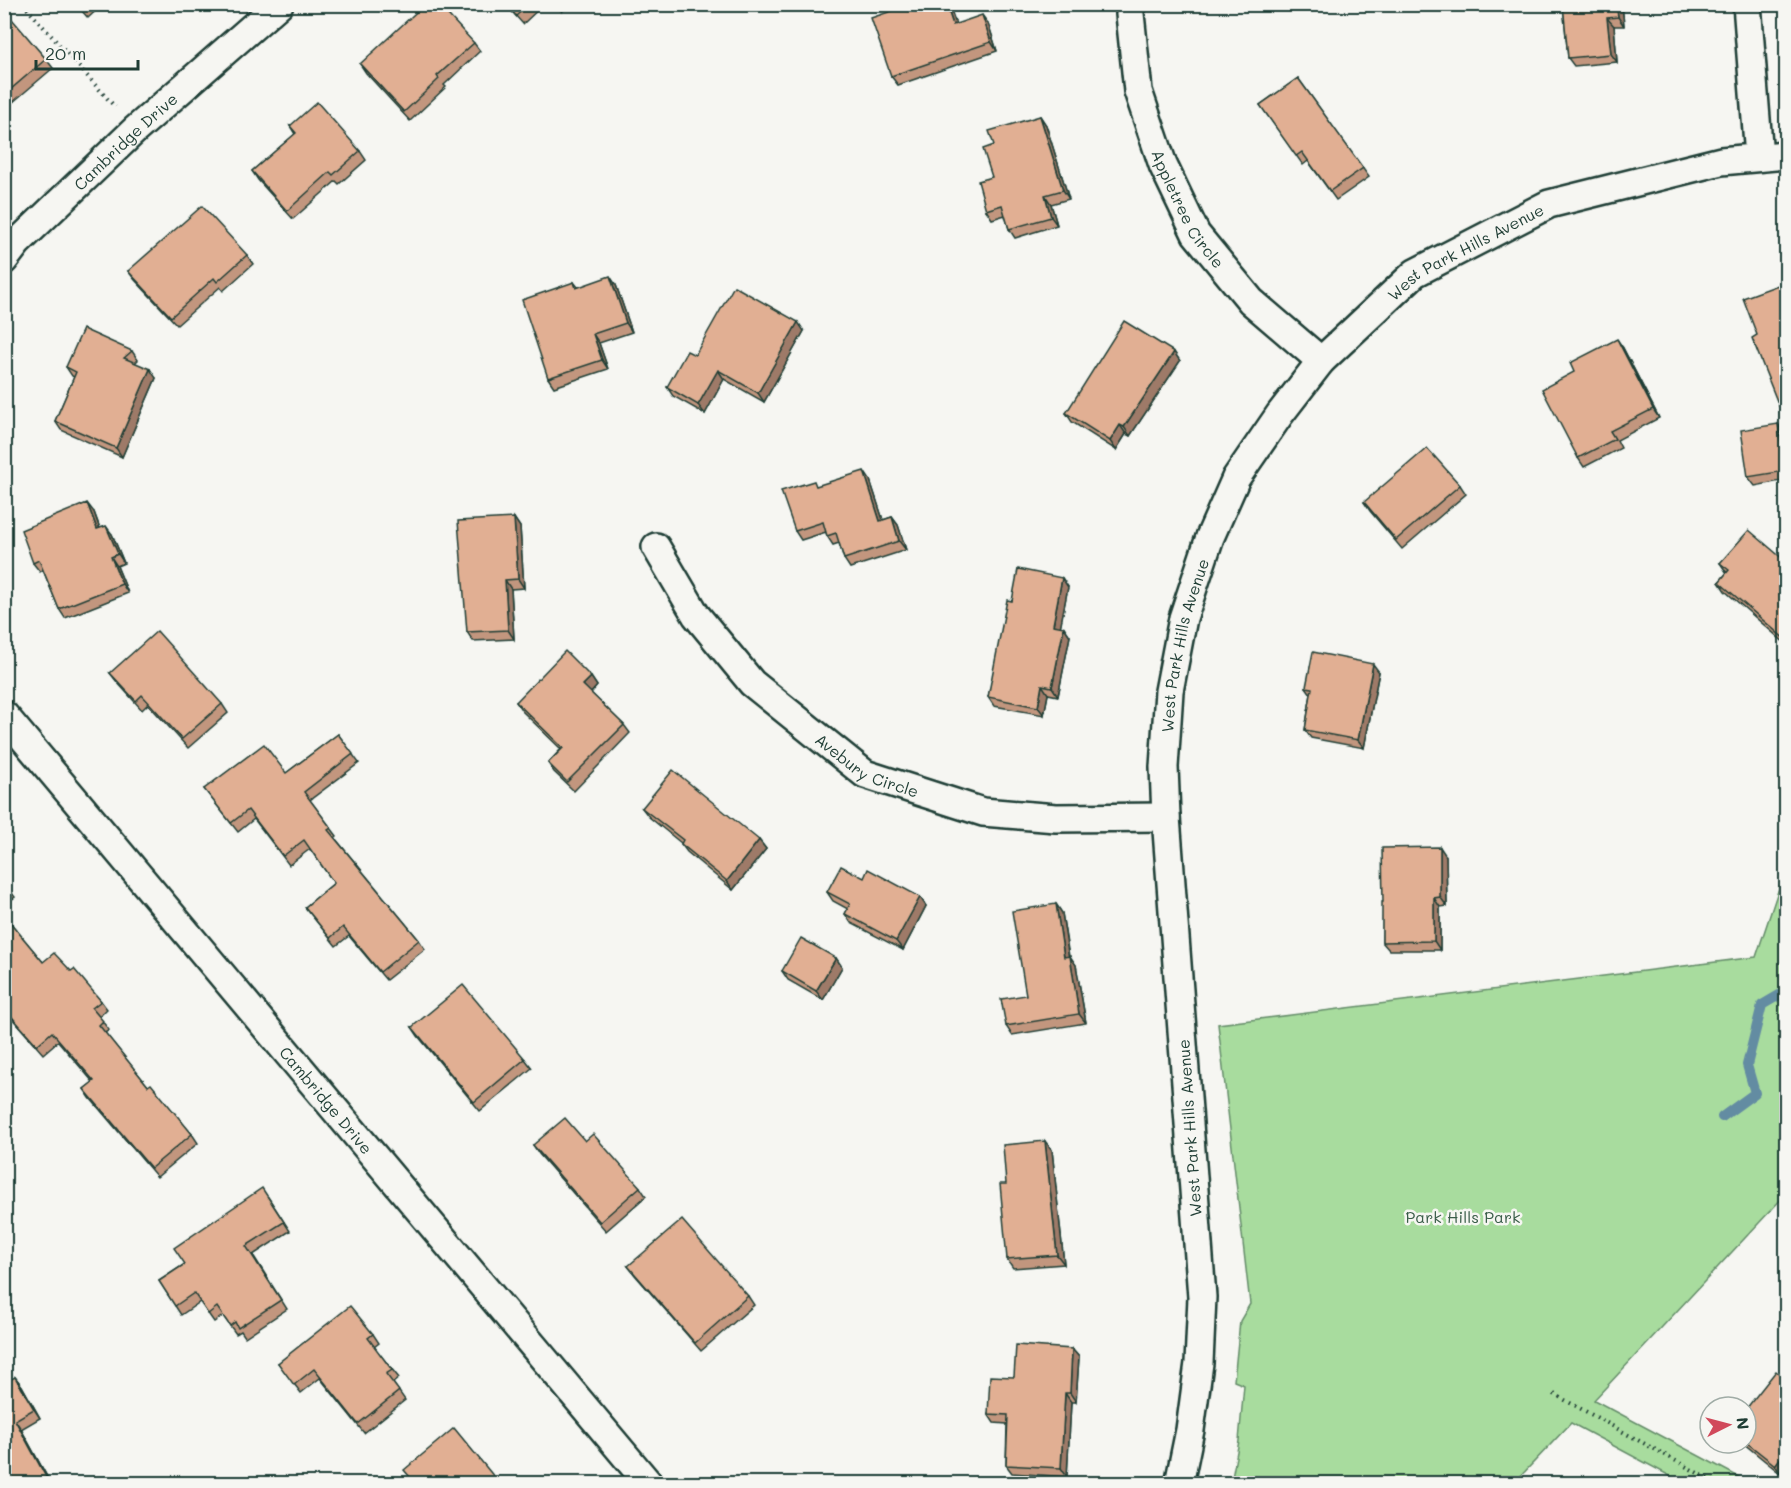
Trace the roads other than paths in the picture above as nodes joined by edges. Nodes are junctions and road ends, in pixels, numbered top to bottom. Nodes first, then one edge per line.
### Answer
1 (279, 4) edge
2 (1747, 4) edge
3 (1130, 14) dead end
4 (1786, 155) edge
5 (1759, 157) junction
6 (4, 260) edge
7 (1322, 361) junction
8 (656, 547) dead end
9 (4, 715) edge
10 (1166, 817) junction
11 (649, 1484) edge
12 (1179, 1484) edge

1 - 6 street, Cambridge Drive
2 - 5 street
3 - 7 street, Appletree Circle
4 - 5 street, West Park Hills Avenue
5 - 7 street, West Park Hills Avenue
7 - 10 street, West Park Hills Avenue
8 - 10 street, Avebury Circle
9 - 11 street, Cambridge Drive
10 - 12 street, West Park Hills Avenue

